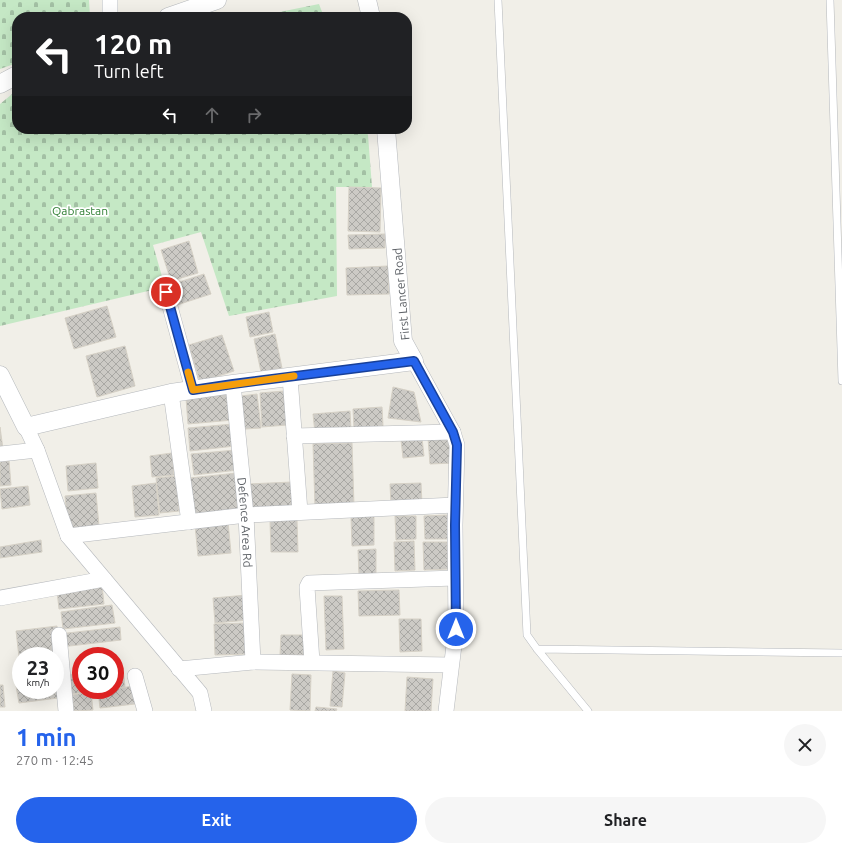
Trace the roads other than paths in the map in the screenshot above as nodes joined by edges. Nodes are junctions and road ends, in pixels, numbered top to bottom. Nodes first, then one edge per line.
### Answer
1 (110, 0) edge
2 (217, 0) edge
3 (367, 0) edge
4 (498, 0) edge
5 (830, 0) edge
6 (110, 12) edge
7 (182, 12) edge
8 (370, 12) edge
9 (12, 78) edge
10 (0, 84) edge
11 (386, 134) edge
12 (166, 292) dead end
13 (414, 361) junction
14 (0, 375) edge
15 (290, 377) junction
16 (842, 381) edge
17 (233, 384) junction
18 (193, 390) junction
19 (171, 393) junction
20 (26, 427) junction
21 (453, 432) junction
22 (294, 436) junction
23 (37, 450) junction
24 (0, 454) edge
25 (455, 505) junction
26 (300, 512) junction
27 (246, 515) junction
28 (189, 522) junction
29 (68, 536) junction
30 (455, 578) junction
31 (104, 579) junction
32 (0, 598) edge
33 (59, 635) dead end
34 (537, 649) junction
35 (842, 653) edge
36 (254, 662) junction
37 (312, 662) junction
38 (451, 665) junction
39 (179, 669) junction
40 (135, 676) dead end
41 (66, 711) edge
42 (146, 711) edge
43 (204, 711) edge
44 (446, 711) edge
45 (588, 711) edge

1 - 6 street
2 - 7 street
3 - 8 street
4 - 34 lane
5 - 16 lane
9 - 10 street
11 - 13 street, First Lancer Road
12 - 18 street
13 - 15 street
13 - 21 street, First Lancer Road
14 - 20 street
15 - 17 street
15 - 22 street
17 - 18 street
17 - 27 street, Defence Area Rd
18 - 19 street
19 - 20 street
19 - 28 street
20 - 23 street
21 - 22 street
21 - 25 street, First Lancer Road
22 - 26 street
23 - 24 street
23 - 29 street
25 - 26 street
25 - 30 street, First Lancer Road
26 - 27 street
27 - 28 street
27 - 36 street, Defence Area Rd
28 - 29 street
29 - 31 street
30 - 37 street
30 - 38 street, First Lancer Road
31 - 32 street
31 - 39 street
33 - 41 street
34 - 35 lane
34 - 45 lane
36 - 37 street
36 - 39 street
37 - 38 street
38 - 44 street, First Lancer Road
39 - 43 street
40 - 42 street

